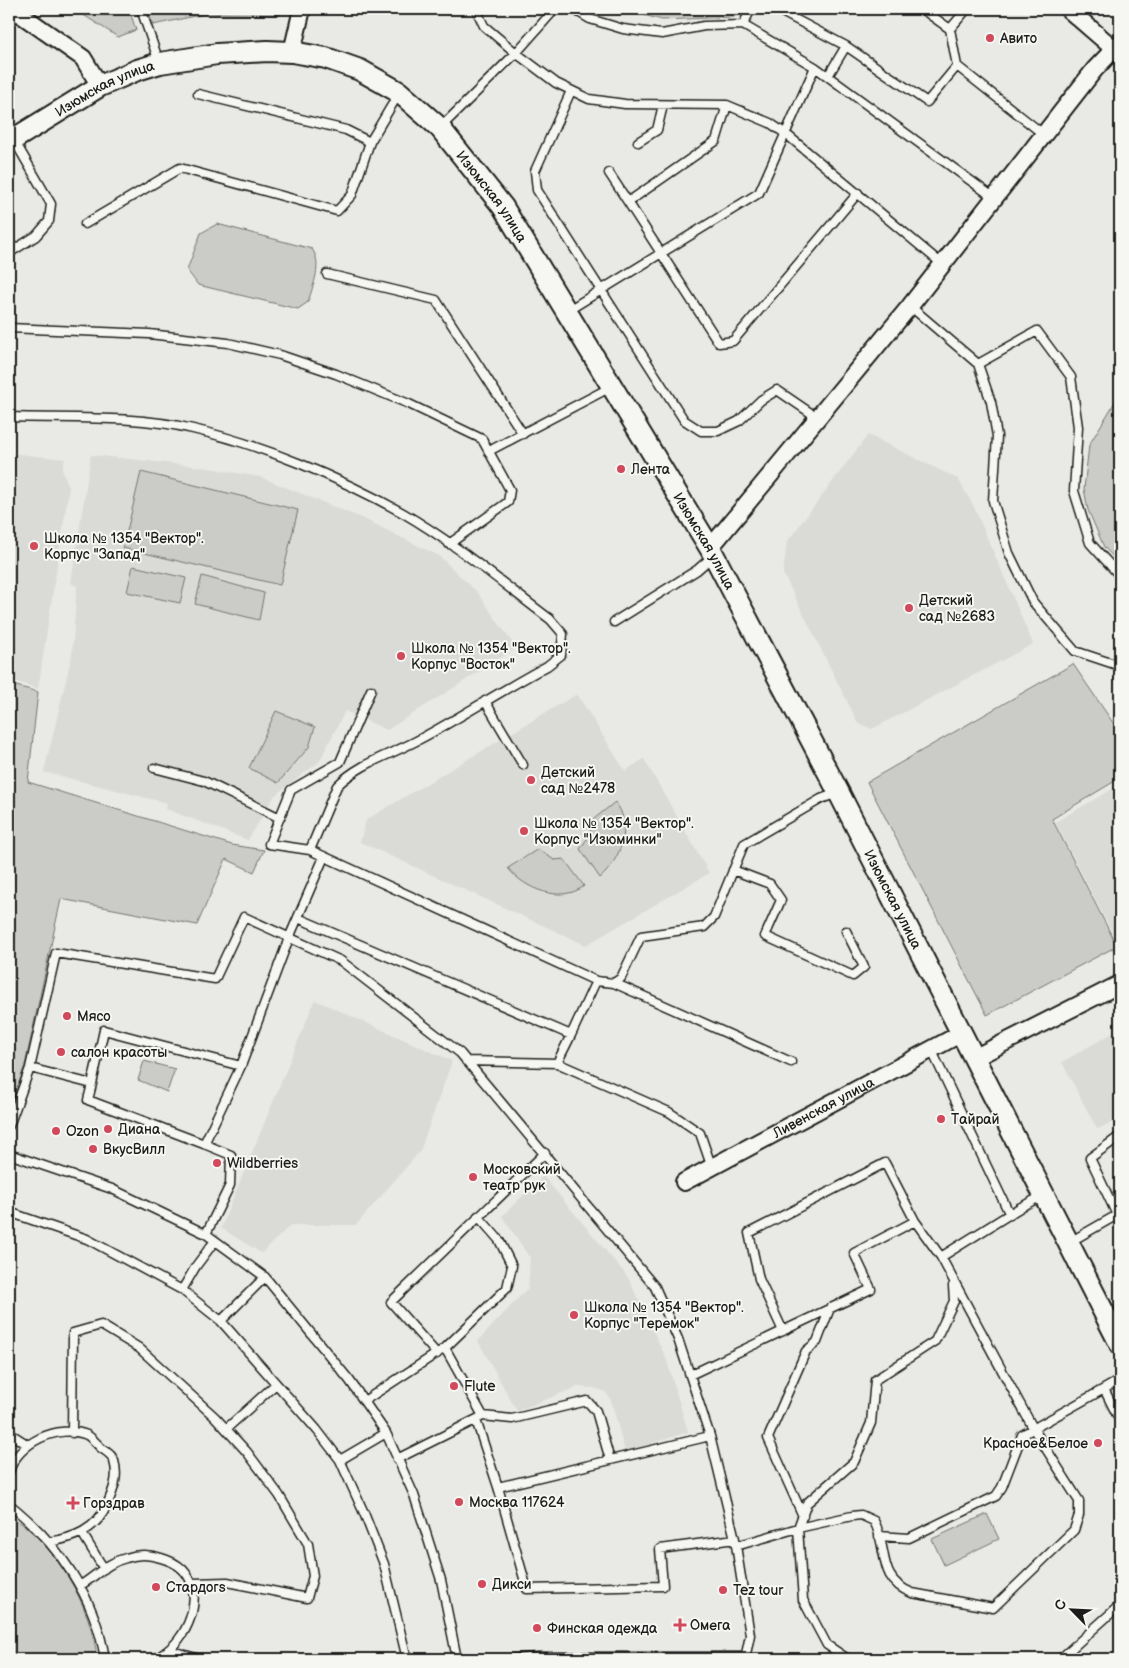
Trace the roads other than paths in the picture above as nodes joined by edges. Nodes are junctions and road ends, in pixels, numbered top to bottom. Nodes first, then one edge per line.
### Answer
1 (13, 9) edge
2 (141, 9) edge
3 (302, 9) edge
4 (476, 9) edge
5 (555, 9) edge
6 (573, 9) edge
7 (751, 9) edge
8 (776, 9) edge
9 (922, 9) edge
10 (967, 9) edge
11 (1068, 9) edge
12 (743, 25) junction
13 (950, 29) junction
14 (846, 46) junction
15 (1118, 49) edge
16 (292, 52) junction
17 (516, 53) junction
18 (160, 64) junction
19 (957, 66) junction
20 (815, 67) junction
21 (828, 76) junction
22 (100, 86) junction
23 (399, 92) junction
24 (571, 92) junction
25 (198, 94) dead end
26 (663, 105) junction
27 (727, 105) junction
28 (440, 128) junction
29 (786, 134) junction
30 (1044, 134) junction
31 (11, 140) edge
32 (370, 142) junction
33 (638, 142) dead end
34 (608, 173) dead end
35 (858, 193) junction
36 (993, 197) junction
37 (628, 202) junction
38 (85, 224) dead end
39 (9, 253) edge
40 (662, 254) junction
41 (942, 264) junction
42 (327, 274) dead end
43 (601, 290) junction
44 (910, 306) junction
45 (568, 311) junction
46 (9, 328) edge
47 (978, 364) junction
48 (612, 386) junction
49 (9, 417) edge
50 (818, 418) junction
51 (523, 434) junction
52 (489, 452) junction
53 (450, 544) junction
54 (712, 551) junction
55 (1120, 576) edge
56 (614, 622) dead end
57 (1120, 666) edge
58 (370, 690) dead end
59 (486, 701) junction
60 (523, 765) dead end
61 (154, 768) dead end
62 (839, 793) junction
63 (280, 818) junction
64 (310, 850) junction
65 (324, 857) junction
66 (733, 870) junction
67 (298, 918) junction
68 (846, 931) dead end
69 (290, 938) junction
70 (596, 981) junction
71 (614, 982) junction
72 (1120, 984) edge
73 (962, 1033) junction
74 (571, 1035) junction
75 (932, 1051) junction
76 (974, 1058) junction
77 (466, 1060) junction
78 (791, 1062) dead end
79 (557, 1063) junction
80 (241, 1066) junction
81 (30, 1068) junction
82 (92, 1084) junction
83 (9, 1126) edge
84 (1120, 1136) edge
85 (204, 1144) junction
86 (545, 1153) junction
87 (9, 1154) edge
88 (712, 1168) junction
89 (684, 1182) dead end
90 (1044, 1195) junction
91 (9, 1212) edge
92 (1010, 1215) junction
93 (478, 1216) junction
94 (1119, 1216) edge
95 (915, 1221) junction
96 (206, 1234) junction
97 (214, 1242) junction
98 (1068, 1243) junction
99 (941, 1257) junction
100 (265, 1277) junction
101 (953, 1282) junction
102 (182, 1290) junction
103 (830, 1308) junction
104 (221, 1321) junction
105 (783, 1331) junction
106 (1120, 1344) edge
107 (445, 1348) junction
108 (437, 1354) junction
109 (690, 1376) junction
110 (1120, 1380) edge
111 (276, 1384) junction
112 (1104, 1389) junction
113 (364, 1401) junction
114 (480, 1418) junction
115 (1120, 1421) edge
116 (1033, 1428) junction
117 (226, 1429) junction
118 (9, 1433) edge
119 (72, 1433) junction
120 (386, 1433) junction
121 (710, 1436) junction
122 (28, 1445) junction
123 (397, 1459) junction
124 (340, 1460) junction
125 (610, 1460) junction
126 (9, 1472) edge
127 (498, 1488) junction
128 (9, 1504) edge
129 (802, 1516) junction
130 (798, 1528) junction
131 (82, 1534) junction
132 (879, 1536) junction
133 (49, 1542) junction
134 (735, 1543) junction
135 (104, 1568) junction
136 (193, 1583) junction
137 (81, 1585) junction
138 (1120, 1605) edge
139 (169, 1650) junction
140 (745, 1658) edge
141 (106, 1659) edge
142 (156, 1659) edge
143 (199, 1659) edge
144 (408, 1659) edge
145 (458, 1659) edge
146 (513, 1659) edge
147 (848, 1659) edge
148 (1060, 1659) edge

1 - 22 street
2 - 18 lane
3 - 16 street
4 - 17 lane
5 - 17 lane
6 - 12 lane
7 - 12 lane
8 - 14 lane
9 - 13 lane
10 - 13 lane
11 - 15 street
12 - 20 lane
13 - 19 lane
14 - 19 lane
14 - 21 lane
15 - 30 street
16 - 18 street, Изюмская улица
16 - 23 street, Изюмская улица
17 - 24 lane
17 - 28 lane
18 - 22 street, Изюмская улица
19 - 30 lane
20 - 21 lane
20 - 29 lane
21 - 36 lane
22 - 31 street, Изюмская улица
23 - 28 street, Изюмская улица
23 - 32 lane
24 - 26 lane
24 - 43 lane
25 - 32 lane
26 - 27 lane
26 - 33 lane
27 - 29 lane
27 - 37 lane
28 - 45 street, Изюмская улица
29 - 35 lane
29 - 40 lane
30 - 36 street
31 - 39 lane
32 - 38 lane
34 - 37 lane
35 - 40 lane
35 - 41 lane
36 - 41 street
37 - 40 lane
40 - 43 lane
41 - 44 street
42 - 51 lane
43 - 45 lane
43 - 50 lane
44 - 47 lane
44 - 50 street
45 - 48 street, Изюмская улица
46 - 52 lane
47 - 55 lane
47 - 57 lane
48 - 51 lane
48 - 54 street, Изюмская улица
49 - 53 lane
50 - 54 street
51 - 52 lane
52 - 53 lane
53 - 59 lane
54 - 56 lane
54 - 62 street, Изюмская улица
58 - 63 lane
59 - 60 lane
59 - 64 lane
61 - 63 lane
62 - 66 lane
62 - 73 street, Изюмская улица
63 - 64 lane
64 - 65 lane
65 - 67 lane
65 - 70 lane
66 - 68 lane
66 - 71 lane
67 - 69 lane
67 - 74 lane
69 - 77 lane
69 - 80 lane
69 - 81 lane
70 - 71 lane
70 - 74 lane
71 - 78 lane
72 - 76 street
73 - 75 street, Ливенская улица
73 - 76 street, Изюмская улица
74 - 79 lane
75 - 88 street, Ливенская улица
75 - 92 lane
76 - 90 street, Изюмская улица
77 - 79 lane
77 - 86 lane
79 - 88 lane
80 - 82 lane
80 - 85 lane
81 - 82 lane
81 - 83 lane
82 - 85 lane
84 - 94 lane
85 - 96 lane
86 - 93 lane
86 - 109 lane
87 - 96 lane
88 - 89 street, Ливенская улица
90 - 92 lane
90 - 98 street, Изюмская улица
91 - 102 lane
92 - 99 lane
93 - 107 lane
93 - 108 lane
94 - 98 lane
95 - 99 lane
95 - 103 lane
95 - 105 lane
96 - 97 lane
97 - 100 lane
97 - 102 lane
98 - 106 street, Изюмская улица
99 - 101 lane
100 - 104 lane
100 - 113 lane
101 - 116 lane
101 - 129 lane
102 - 104 lane
103 - 105 lane
103 - 129 lane
104 - 111 lane
105 - 109 lane
107 - 108 lane
107 - 114 lane
108 - 113 lane
109 - 121 lane
110 - 112 lane
111 - 117 lane
111 - 124 lane
112 - 115 lane
112 - 116 lane
113 - 120 lane
114 - 123 lane
114 - 125 lane
114 - 127 lane
116 - 132 lane
116 - 132 lane
117 - 119 lane
117 - 136 lane
118 - 122 lane
119 - 122 lane
119 - 131 lane
120 - 123 lane
120 - 124 lane
121 - 125 lane
121 - 134 lane
122 - 126 lane
123 - 145 lane
124 - 144 lane
125 - 127 lane
127 - 134 lane
128 - 133 lane
129 - 130 lane
130 - 132 lane
130 - 134 lane
130 - 147 lane
131 - 133 lane
131 - 135 lane
133 - 137 lane
134 - 140 lane
135 - 136 lane
135 - 137 lane
136 - 139 lane
137 - 141 lane
138 - 148 lane
139 - 142 lane
139 - 143 lane
140 - 146 lane

